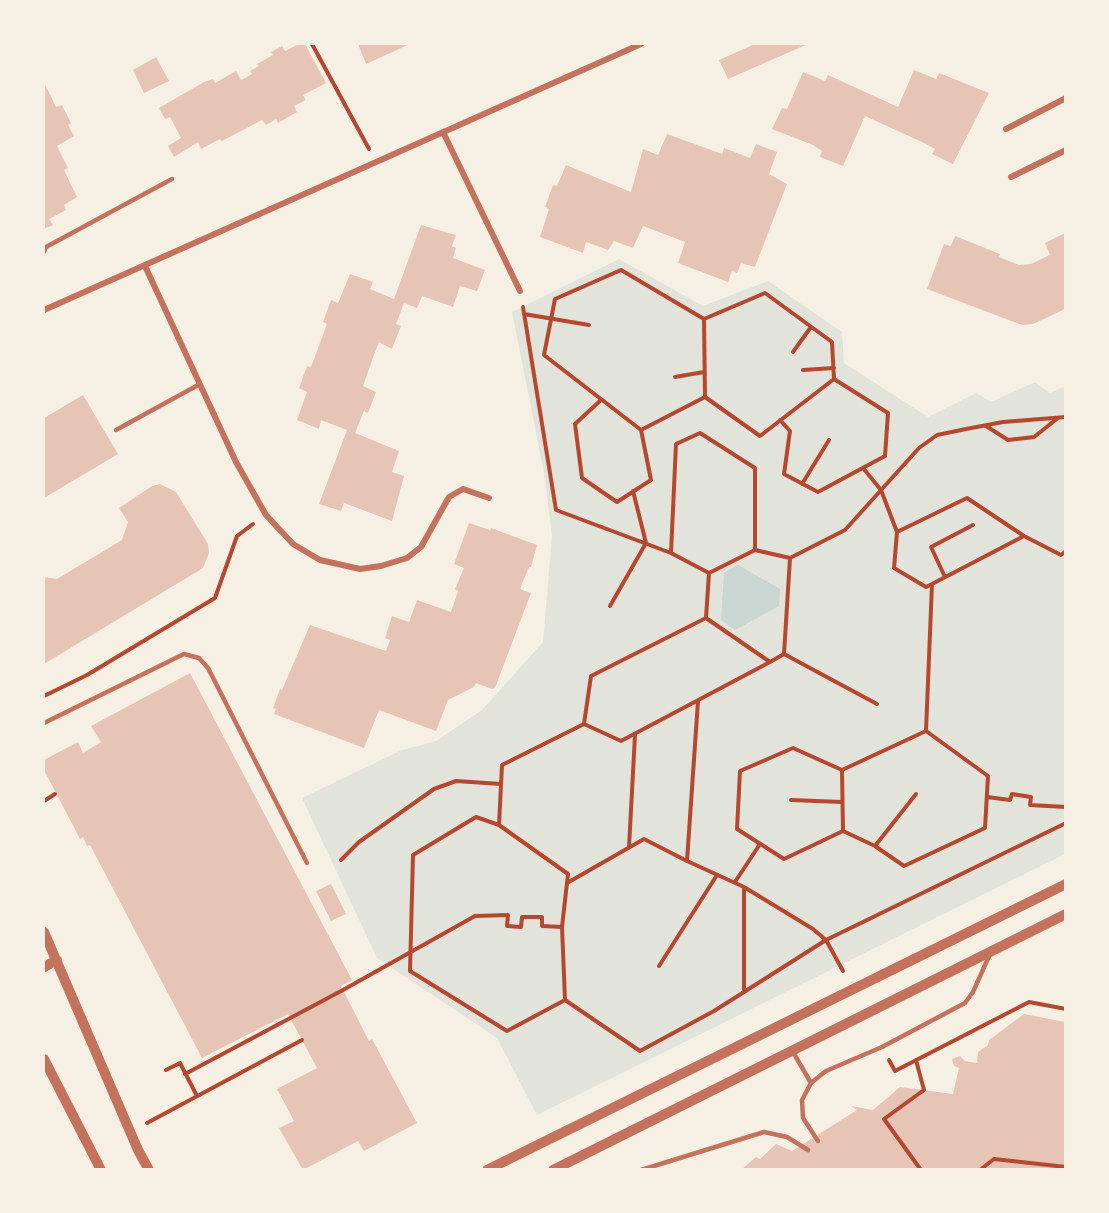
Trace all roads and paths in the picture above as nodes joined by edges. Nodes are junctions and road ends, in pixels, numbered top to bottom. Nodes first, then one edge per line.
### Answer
1 (312, 44) edge
2 (641, 44) edge
3 (1065, 98) edge
4 (1006, 129) dead end
5 (443, 132) junction
6 (1065, 150) edge
7 (376, 162) junction
8 (1011, 177) dead end
9 (172, 178) dead end
10 (44, 252) edge
11 (145, 266) junction
12 (520, 291) joint
13 (44, 310) edge
14 (524, 314) junction
15 (551, 319) junction
16 (704, 319) junction
17 (589, 325) dead end
18 (811, 327) junction
19 (793, 352) dead end
20 (834, 368) junction
21 (802, 370) dead end
22 (704, 372) junction
23 (675, 377) dead end
24 (834, 379) junction
25 (201, 383) junction
26 (705, 396) junction
27 (601, 399) junction
28 (1065, 417) edge
29 (1058, 418) junction
30 (780, 420) junction
31 (984, 426) junction
32 (116, 430) dead end
33 (641, 430) junction
34 (829, 440) dead end
35 (863, 468) junction
36 (802, 484) junction
37 (881, 490) junction
38 (633, 491) junction
39 (489, 498) dead end
40 (266, 515) junction
41 (973, 525) dead end
42 (897, 532) junction
43 (1024, 536) junction
44 (645, 543) junction
45 (755, 550) junction
46 (1065, 551) edge
47 (671, 553) junction
48 (790, 558) junction
49 (709, 573) junction
50 (945, 578) junction
51 (932, 584) junction
52 (610, 606) dead end
53 (706, 618) junction
54 (784, 654) junction
55 (770, 662) junction
56 (44, 696) edge
57 (698, 700) junction
58 (877, 704) dead end
59 (44, 723) edge
60 (584, 724) junction
61 (926, 731) junction
62 (635, 735) junction
63 (842, 770) junction
64 (501, 784) junction
65 (55, 794) dead end
66 (916, 794) dead end
67 (987, 797) junction
68 (790, 800) dead end
69 (44, 801) edge
70 (842, 802) junction
71 (1065, 807) edge
72 (1065, 823) edge
73 (499, 825) junction
74 (843, 831) junction
75 (760, 844) junction
76 (875, 846) junction
77 (629, 848) junction
78 (341, 860) dead end
79 (687, 861) junction
80 (307, 863) dead end
81 (717, 875) junction
82 (567, 882) junction
83 (735, 882) junction
84 (1065, 884) edge
85 (744, 887) junction
86 (1065, 914) edge
87 (562, 927) junction
88 (44, 932) edge
89 (826, 940) junction
90 (992, 950) junction
91 (57, 960) junction
92 (659, 966) dead end
93 (44, 967) edge
94 (843, 971) dead end
95 (744, 992) junction
96 (565, 1000) junction
97 (1065, 1009) edge
98 (302, 1040) dead end
99 (882, 1047) junction
100 (792, 1050) junction
101 (44, 1059) edge
102 (916, 1060) junction
103 (166, 1070) dead end
104 (185, 1074) junction
105 (811, 1083) junction
106 (198, 1096) junction
107 (138, 1127) dead end
108 (818, 1142) dead end
109 (808, 1150) dead end
110 (1065, 1167) edge
111 (100, 1170) edge
112 (149, 1170) edge
113 (487, 1170) edge
114 (553, 1170) edge
115 (641, 1170) edge
116 (921, 1170) edge
117 (980, 1170) edge

1 - 7 path
2 - 5 street
3 - 4 street
5 - 7 street
5 - 12 street
6 - 8 street
7 - 11 street
9 - 10 lane
11 - 13 street
11 - 25 street
12 - 14 path
14 - 15 path
14 - 44 path
15 - 16 path
15 - 17 path
15 - 27 path
16 - 18 path
16 - 22 path
18 - 19 path
18 - 20 path
20 - 21 path
20 - 24 path
22 - 23 path
22 - 26 path
24 - 30 path
24 - 35 path
25 - 32 lane
25 - 40 street
26 - 30 path
26 - 33 path
27 - 33 path
27 - 38 path
28 - 29 path
29 - 31 path
29 - 31 path
30 - 36 path
31 - 37 path
33 - 38 path
34 - 36 path
35 - 36 path
35 - 37 path
37 - 42 path
37 - 48 path
38 - 44 path
39 - 40 street
40 - 56 path
41 - 50 path
42 - 43 path
42 - 51 path
43 - 46 path
43 - 50 path
44 - 47 path
44 - 52 path
45 - 47 path
45 - 48 path
45 - 49 path
47 - 49 path
48 - 54 path
49 - 53 path
50 - 51 path
51 - 61 path
53 - 55 path
53 - 60 path
54 - 55 path
54 - 58 path
55 - 57 path
57 - 62 path
57 - 79 path
59 - 80 lane
60 - 62 path
60 - 64 path
61 - 63 path
61 - 67 path
62 - 77 path
63 - 70 path
63 - 75 path
64 - 73 path
64 - 78 path
65 - 69 path
66 - 76 path
67 - 71 path
67 - 76 path
68 - 70 path
70 - 74 path
72 - 89 path
73 - 82 path
73 - 96 path
74 - 75 path
74 - 76 path
75 - 83 path
77 - 79 path
77 - 82 path
79 - 81 path
81 - 83 path
81 - 92 path
82 - 87 path
83 - 85 path
84 - 113 street
85 - 89 path
85 - 95 path
86 - 90 street
87 - 96 path
87 - 104 path
88 - 91 street
89 - 94 path
89 - 95 path
90 - 99 lane
90 - 100 street
91 - 93 street
91 - 112 street
95 - 96 path
97 - 102 path
98 - 106 path
99 - 102 path
99 - 105 lane
100 - 105 lane
100 - 114 street
101 - 111 street
102 - 116 path
103 - 104 path
104 - 106 path
105 - 108 lane
106 - 107 path
109 - 115 lane
110 - 117 path

